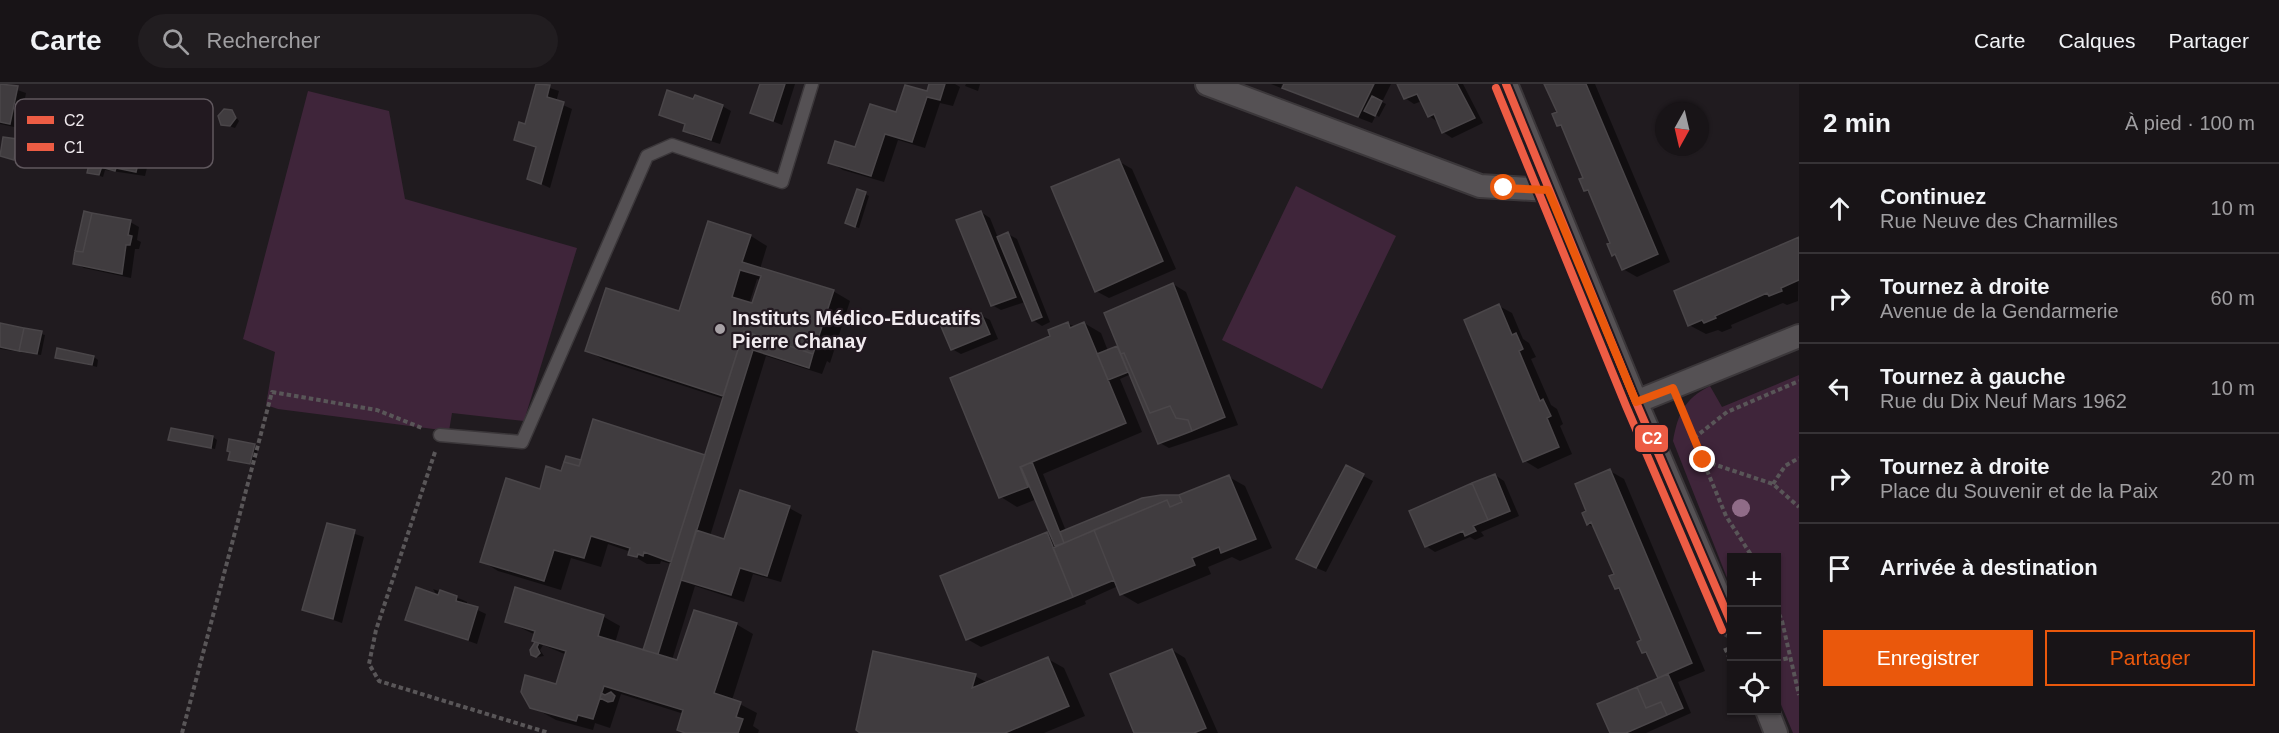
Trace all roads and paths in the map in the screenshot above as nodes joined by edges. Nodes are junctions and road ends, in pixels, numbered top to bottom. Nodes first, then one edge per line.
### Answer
1 (812, 84) edge
2 (1207, 84) edge
3 (1506, 84) edge
4 (1548, 190) junction
5 (1799, 336) edge
6 (1799, 381) edge
7 (1673, 388) junction
8 (1636, 402) junction
9 (440, 435) junction
10 (1694, 438) junction
11 (1799, 458) edge
12 (1703, 460) junction
13 (1773, 484) junction
14 (1799, 507) edge
15 (1750, 553) edge
16 (1727, 617) edge
17 (1781, 619) edge
18 (1789, 658) junction
19 (1781, 660) edge
20 (1799, 695) edge
21 (1769, 715) edge
22 (182, 733) edge
23 (549, 733) edge
24 (1776, 733) edge

1 - 9 lane
2 - 4 street
3 - 4 street
4 - 8 street
5 - 7 street
6 - 10 path
7 - 8 street
7 - 10 path
8 - 16 street
9 - 22 path
9 - 23 path
10 - 12 path
11 - 13 path
12 - 13 path
12 - 15 path
13 - 14 path
17 - 18 path
18 - 19 path
18 - 20 path
21 - 24 street

